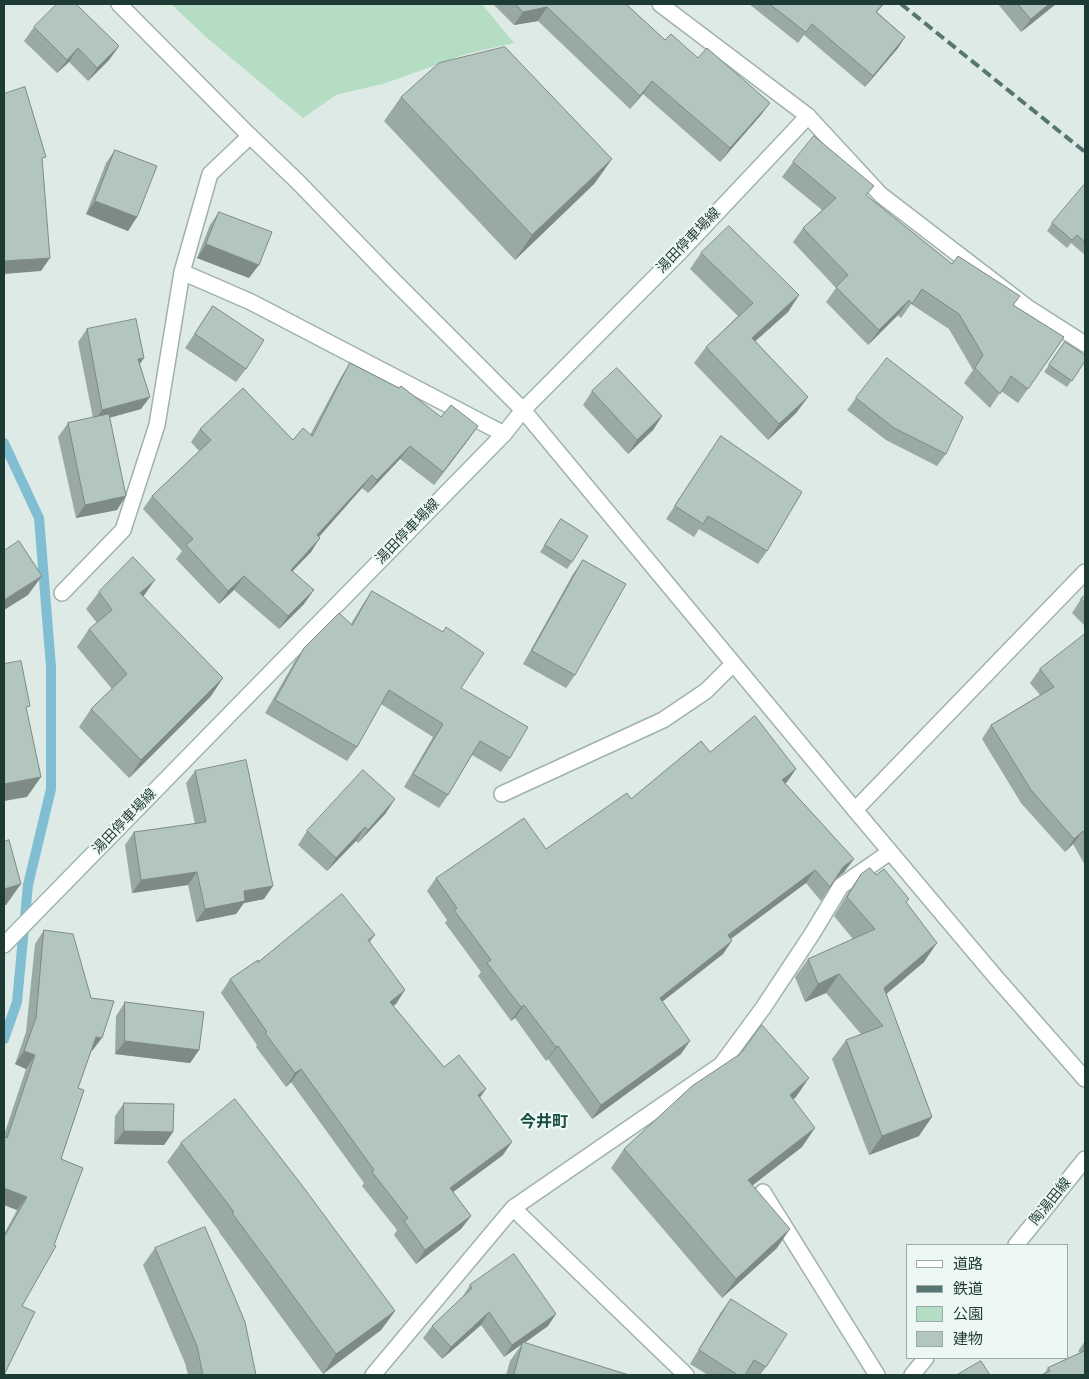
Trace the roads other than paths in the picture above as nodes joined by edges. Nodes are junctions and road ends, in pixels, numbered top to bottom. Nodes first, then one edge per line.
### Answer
1 (119, 4) edge
2 (660, 4) edge
3 (808, 116) junction
4 (250, 136) junction
5 (182, 272) junction
6 (1085, 344) edge
7 (523, 410) junction
8 (504, 434) junction
9 (1085, 572) edge
10 (62, 593) dead end
11 (733, 664) junction
12 (502, 794) dead end
13 (854, 810) junction
14 (890, 852) junction
15 (4, 945) edge
16 (1085, 1080) edge
17 (1085, 1159) edge
18 (763, 1192) edge
19 (513, 1208) junction
20 (1017, 1244) edge
21 (925, 1359) edge
22 (373, 1375) edge
23 (686, 1375) edge
24 (877, 1375) edge
25 (912, 1375) edge

1 - 4 street
2 - 3 street
3 - 6 street
3 - 7 street, 湯田停車場線
4 - 5 street
4 - 7 street
5 - 8 street
5 - 10 street
7 - 8 street, 湯田停車場線
7 - 11 street
8 - 15 street, 湯田停車場線
9 - 13 street
11 - 12 street
11 - 13 street
13 - 14 street
14 - 16 street
14 - 19 street
17 - 20 street, 陶湯田線
18 - 24 street
19 - 22 street
19 - 23 street
21 - 25 street

